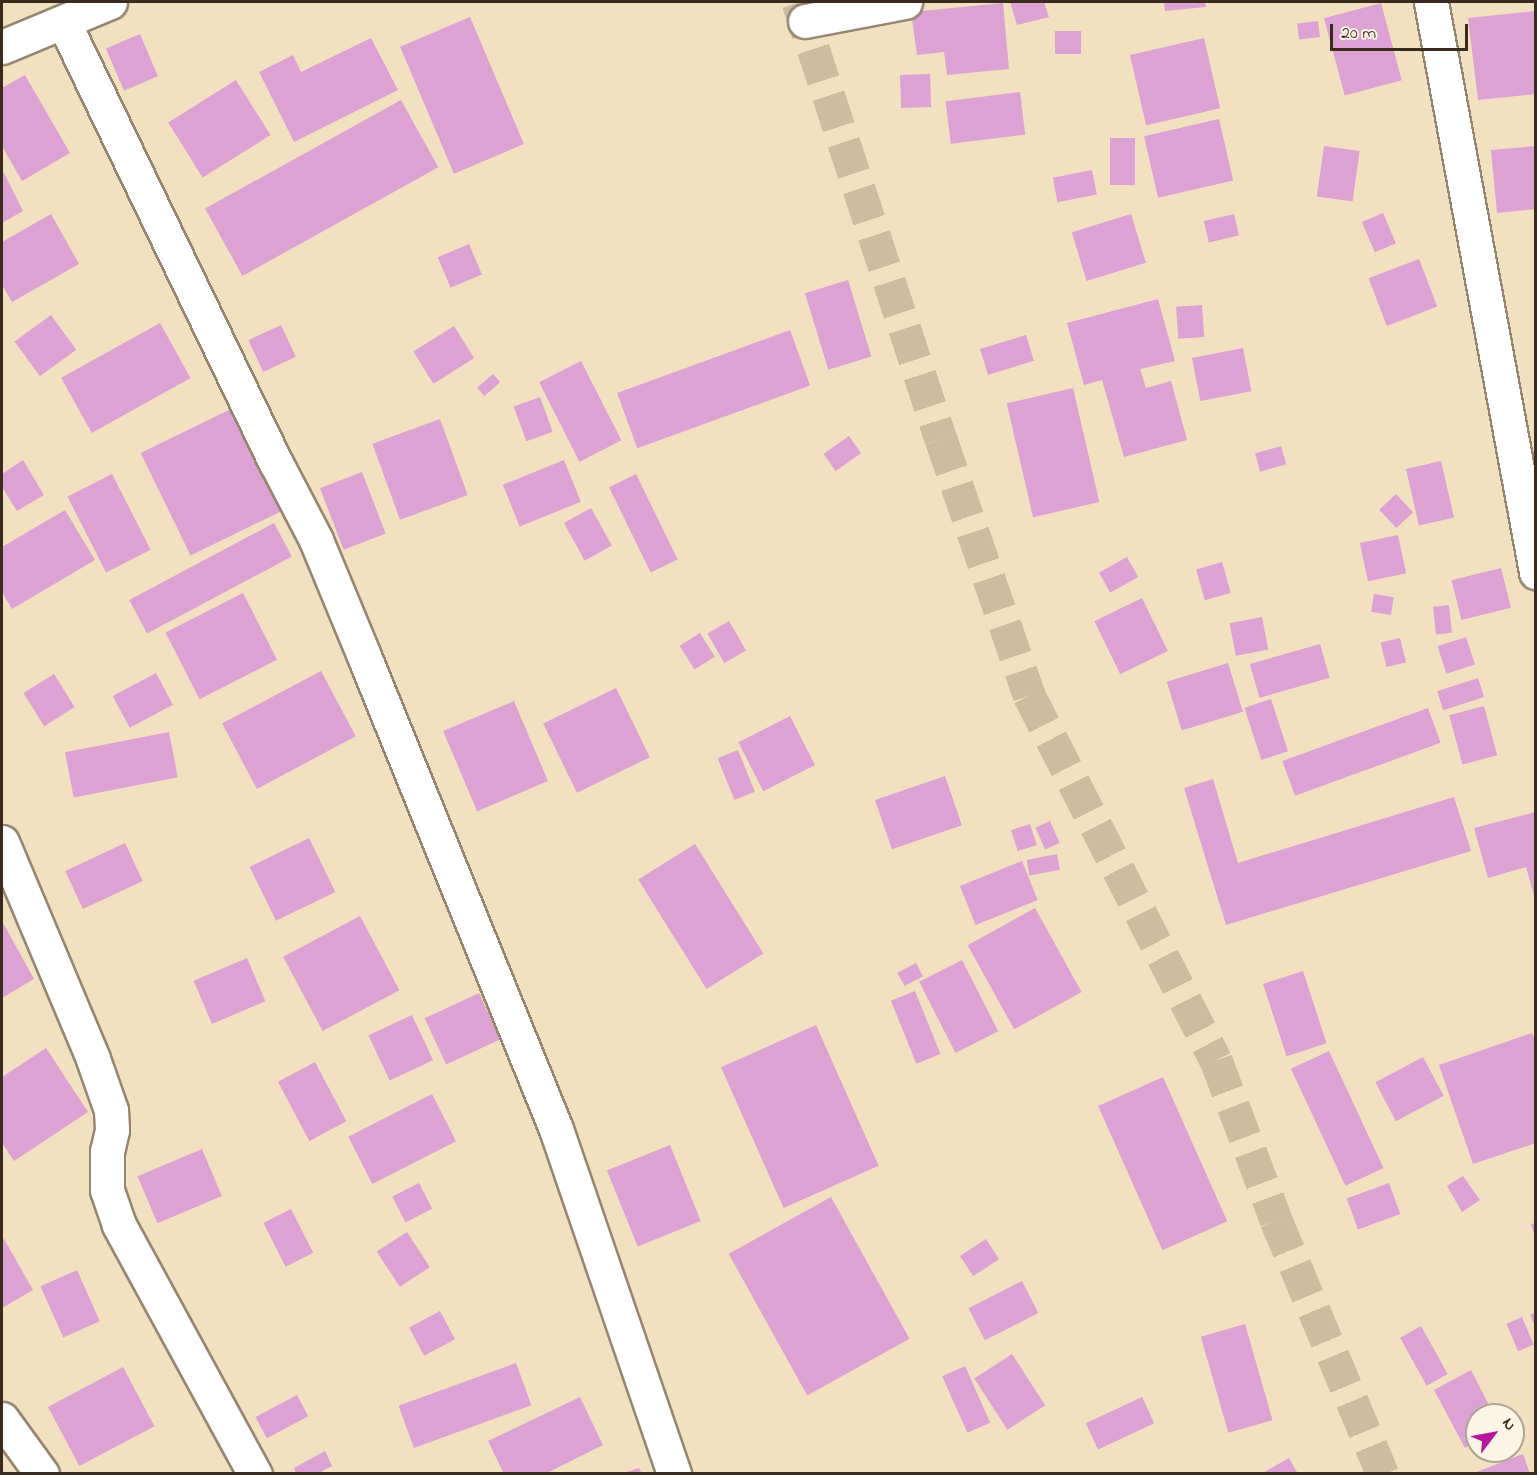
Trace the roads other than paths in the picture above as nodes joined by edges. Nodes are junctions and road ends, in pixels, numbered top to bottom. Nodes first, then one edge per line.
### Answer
1 (110, 2) edge
2 (905, 2) edge
3 (1431, 2) edge
4 (805, 21) dead end
5 (64, 22) junction
6 (2, 47) edge
7 (1536, 572) edge
8 (2, 842) edge
9 (2, 1419) edge
10 (42, 1473) edge
11 (255, 1473) edge
12 (674, 1473) edge

1 - 5 street
2 - 4 street
3 - 7 street
5 - 6 street
5 - 12 street
8 - 11 street
9 - 10 street

